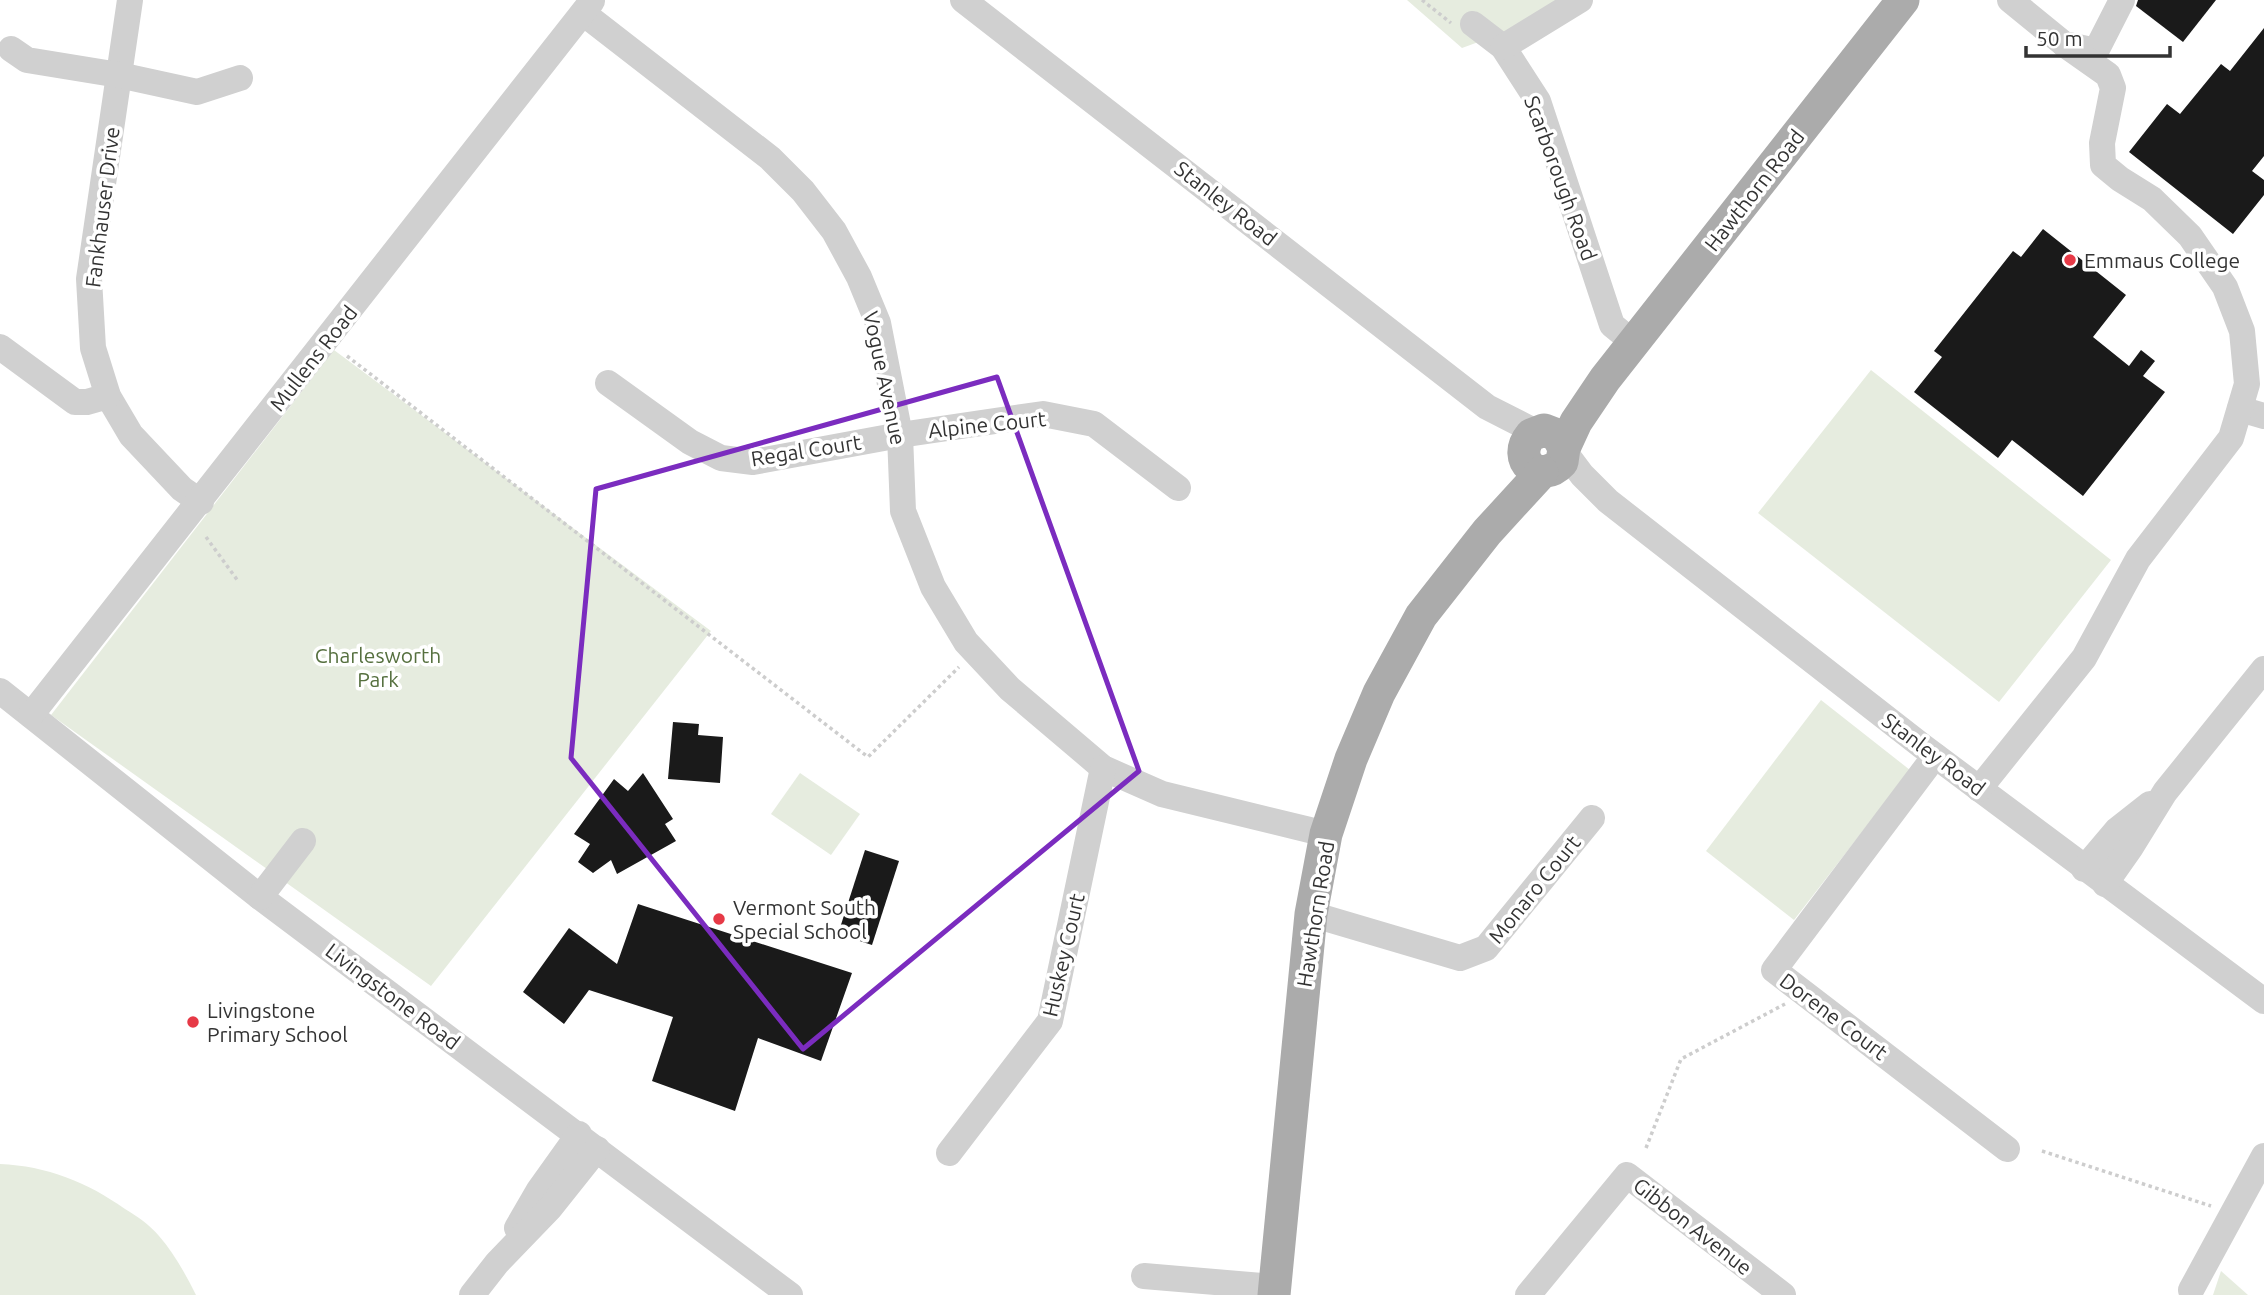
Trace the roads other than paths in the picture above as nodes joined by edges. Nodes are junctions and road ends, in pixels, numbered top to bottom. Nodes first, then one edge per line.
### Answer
1 (130, 0) edge
2 (963, 0) edge
3 (1580, 0) edge
4 (1903, 0) edge
5 (2010, 0) edge
6 (2122, 0) edge
7 (588, 7) edge
8 (1463, 24) road end
9 (2064, 44) junction
10 (1503, 47) junction
11 (11, 49) dead end
12 (119, 75) junction
13 (240, 78) dead end
14 (1633, 342) junction
15 (0, 347) edge
16 (608, 383) dead end
17 (108, 396) junction
18 (2252, 413) edge
19 (900, 435) junction
20 (1542, 452) junction
21 (1178, 488) dead end
22 (201, 502) junction
23 (2264, 670) edge
24 (0, 691) edge
25 (31, 715) junction
26 (1935, 756) junction
27 (1103, 768) junction
28 (1979, 789) junction
29 (1592, 818) dead end
30 (1326, 834) junction
31 (303, 841) dead end
32 (2094, 876) junction
33 (260, 897) junction
34 (1311, 914) junction
35 (2264, 1001) edge
36 (588, 1142) junction
37 (2007, 1149) dead end
38 (949, 1153) dead end
39 (2264, 1156) edge
40 (1144, 1276) dead end
41 (2190, 1290) dead end
42 (1274, 1291) edge
43 (472, 1295) edge
44 (790, 1295) edge
45 (1528, 1295) edge
46 (1783, 1295) edge

1 - 12 street, Fankhauser Drive
2 - 20 street, Stanley Road
3 - 10 street
4 - 14 main road, Hawthorn Road
5 - 9 street
6 - 9 street
7 - 19 street, Vogue Avenue
7 - 22 street, Mullens Road
8 - 10 street, Scarborough Road
9 - 18 street
10 - 14 street, Scarborough Road
11 - 12 street
12 - 13 street
12 - 17 street, Fankhauser Drive
14 - 20 main road, Hawthorn Road
15 - 17 street
16 - 19 street, Regal Court
17 - 22 street, Fankhauser Drive
18 - 28 street
19 - 21 street, Alpine Court
19 - 27 street, Vogue Avenue
20 - 26 street, Stanley Road
20 - 30 main road, Hawthorn Road
22 - 25 street, Mullens Road
23 - 32 street
24 - 25 street, Livingstone Road
25 - 33 street, Livingstone Road
26 - 28 street, Stanley Road
26 - 37 street, Dorene Court
27 - 30 street, Vogue Avenue
27 - 38 street, Huskey Court
28 - 32 street, Stanley Road
29 - 34 street, Monaro Court
30 - 34 main road, Hawthorn Road
31 - 33 street
32 - 35 street, Stanley Road
33 - 36 street, Livingstone Road
34 - 42 main road, Hawthorn Road
36 - 43 street
36 - 44 street, Livingstone Road
39 - 41 street
40 - 42 street
45 - 46 street, Gibbon Avenue

